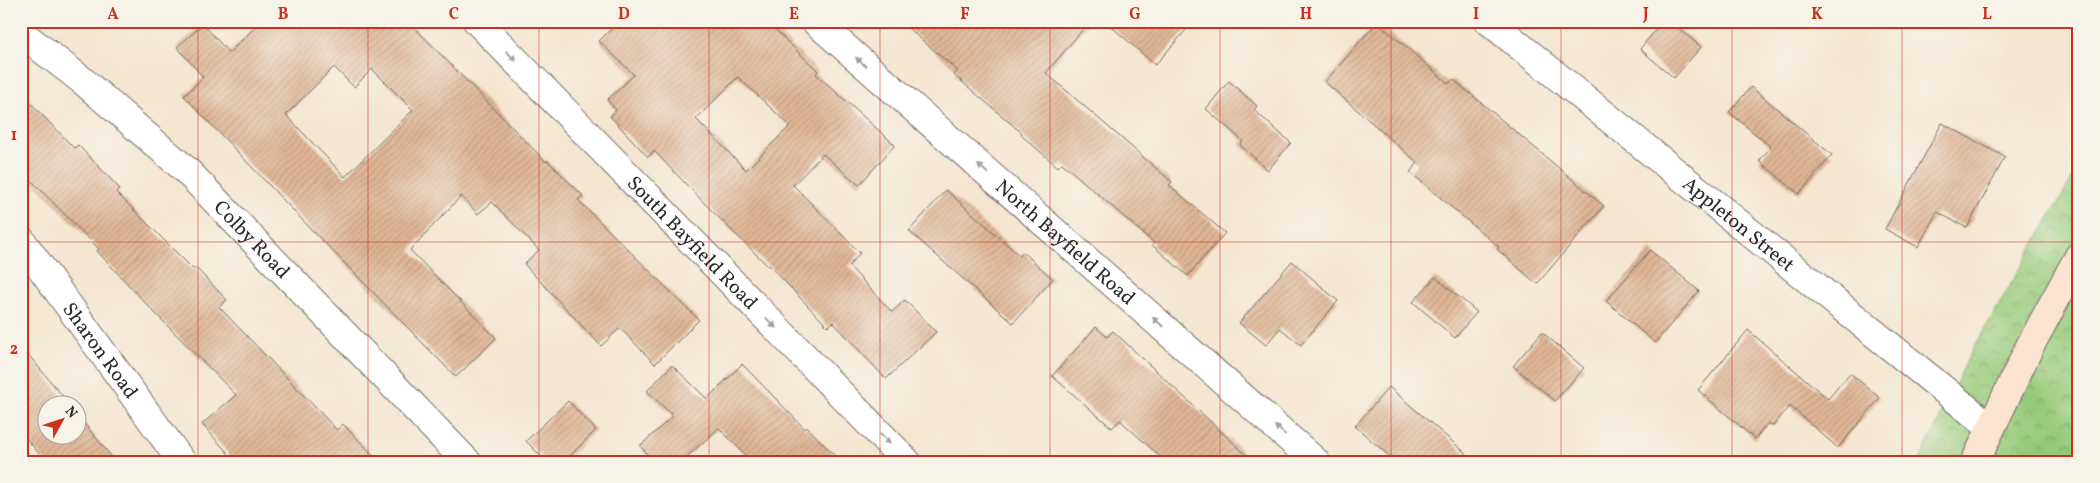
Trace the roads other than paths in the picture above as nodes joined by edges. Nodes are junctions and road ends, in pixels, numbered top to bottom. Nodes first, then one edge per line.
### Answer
1 (478, 21) edge
2 (815, 21) edge
3 (1489, 21) edge
4 (21, 33) edge
5 (21, 240) edge
6 (2079, 256) edge
7 (1991, 428) junction
8 (182, 462) edge
9 (467, 462) edge
10 (907, 462) edge
11 (1316, 462) edge
12 (1975, 462) edge

1 -> 10 street, South Bayfield Road
11 -> 2 street, North Bayfield Road
3 - 7 street, Appleton Street
4 - 9 street, Colby Road
5 - 8 street, Sharon Road
6 - 7 main road
7 - 12 main road

